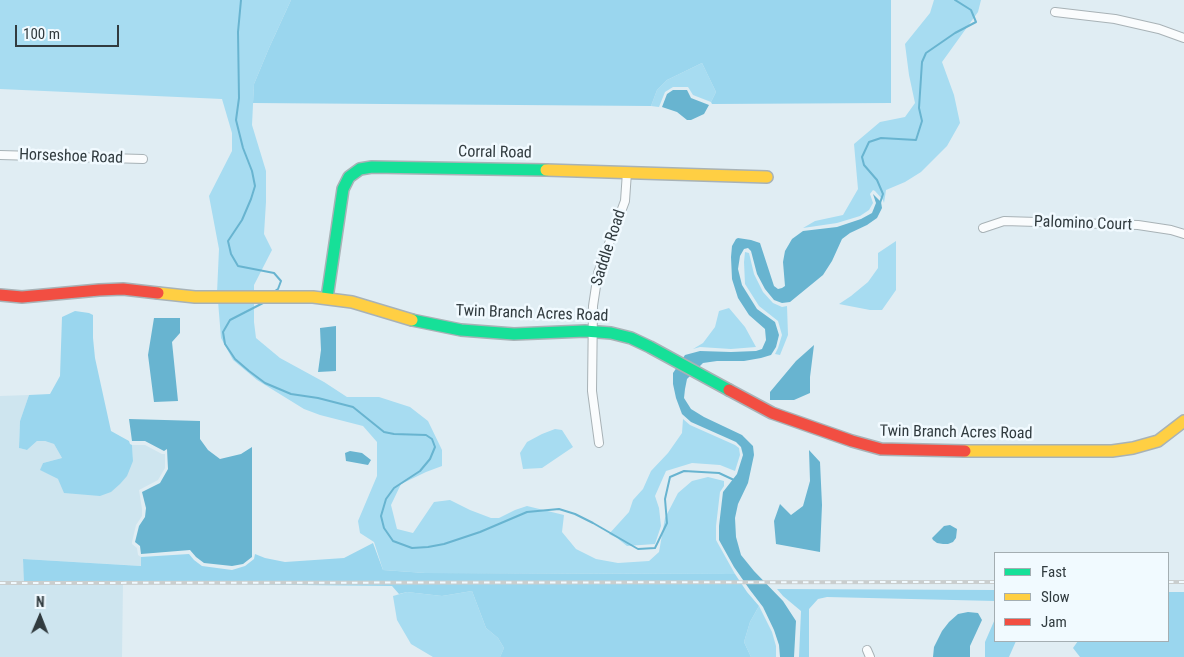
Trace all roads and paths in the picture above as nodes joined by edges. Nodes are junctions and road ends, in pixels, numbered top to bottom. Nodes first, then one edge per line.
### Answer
1 (1055, 12) dead end
2 (1184, 38) edge
3 (0, 155) edge
4 (143, 159) dead end
5 (627, 172) junction
6 (767, 177) dead end
7 (983, 228) dead end
8 (1184, 234) edge
9 (0, 295) edge
10 (327, 298) junction
11 (592, 331) junction
12 (1184, 422) edge
13 (599, 443) dead end

1 - 2 street
3 - 4 street, Horseshoe Road
5 - 6 street, Corral Road
5 - 10 street, Corral Road
5 - 11 street, Saddle Road
7 - 8 street, Palomino Court
9 - 10 street, Twin Branch Acres Road
10 - 11 street, Twin Branch Acres Road
11 - 12 street, Twin Branch Acres Road
11 - 13 street, Saddle Road

